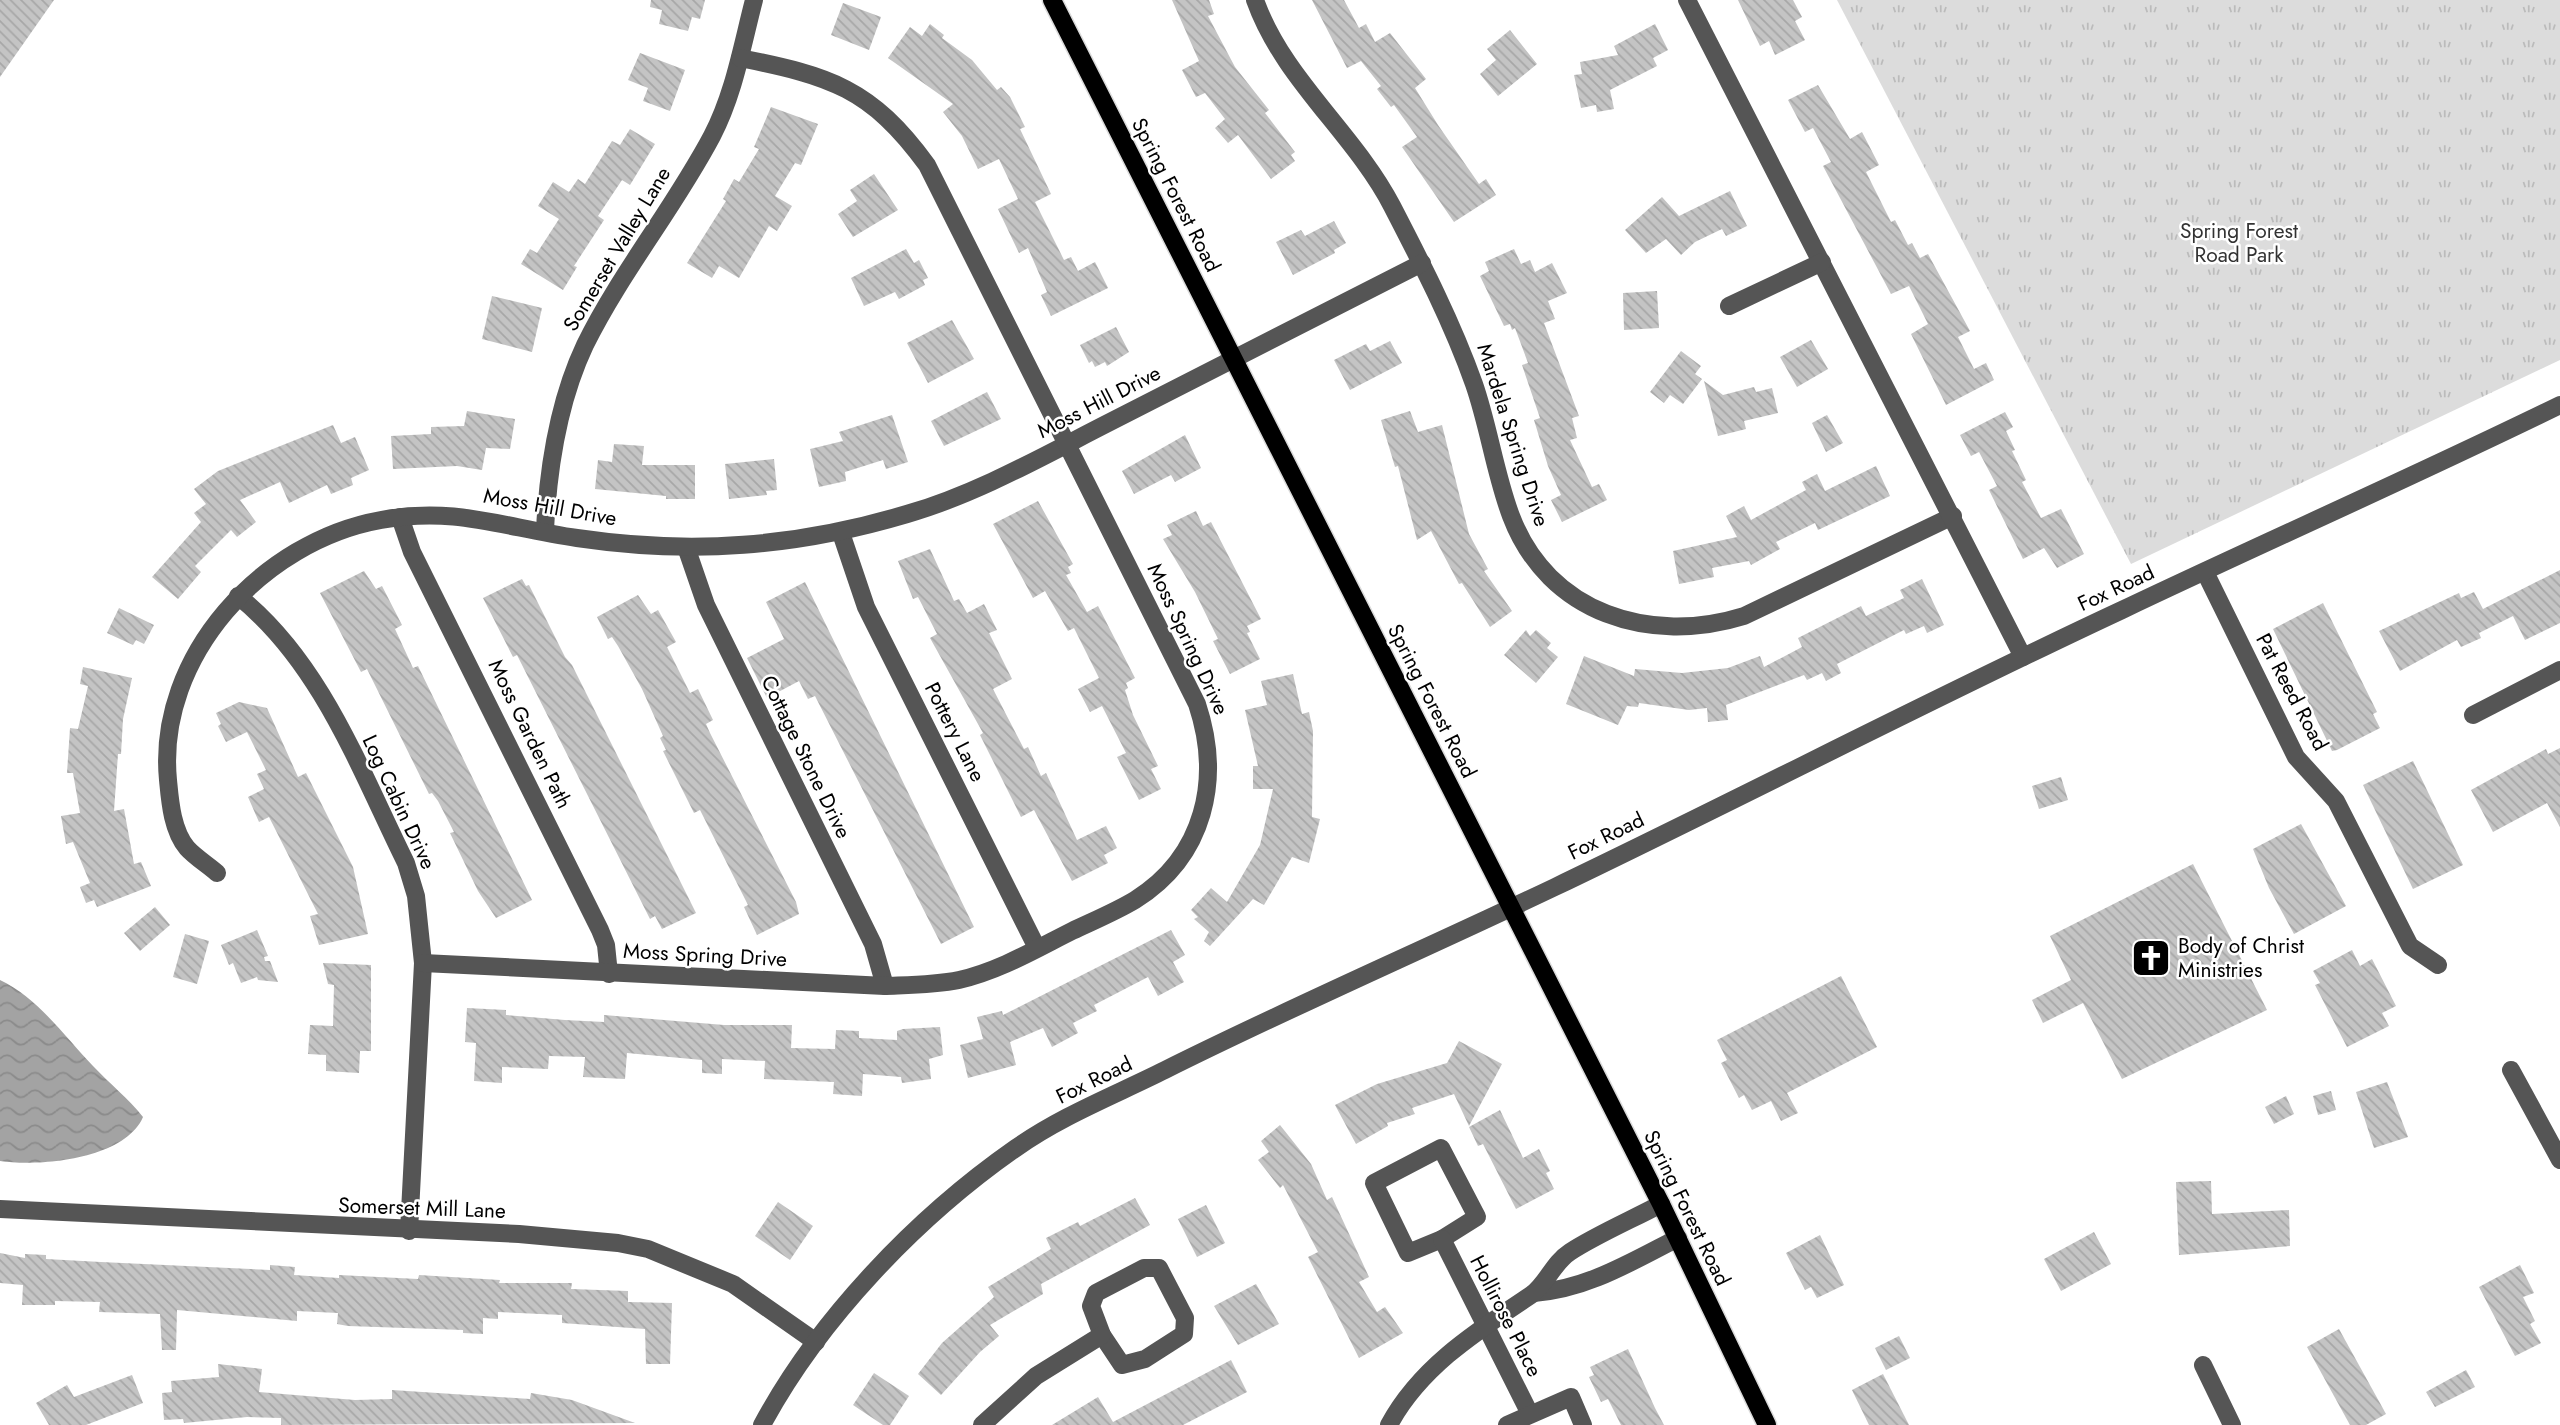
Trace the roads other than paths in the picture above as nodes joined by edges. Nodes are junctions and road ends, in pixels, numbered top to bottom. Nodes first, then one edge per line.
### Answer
1 (754, 0) edge
2 (1052, 0) edge
3 (1255, 0) edge
4 (1687, 0) edge
5 (740, 58) junction
6 (1822, 262) junction
7 (1422, 263) junction
8 (1728, 306) dead end
9 (1234, 359) junction
10 (2559, 408) edge
11 (1067, 444) junction
12 (1953, 516) junction
13 (400, 517) junction
14 (545, 530) junction
15 (841, 533) junction
16 (686, 547) junction
17 (2205, 572) junction
18 (238, 596) junction
19 (2023, 657) junction
20 (2560, 670) edge
21 (2473, 715) dead end
22 (218, 873) dead end
23 (1510, 907) junction
24 (1037, 948) junction
25 (423, 963) junction
26 (2438, 965) dead end
27 (609, 974) junction
28 (885, 986) junction
29 (2511, 1070) dead end
30 (2560, 1160) edge
31 (1661, 1204) junction
32 (0, 1209) edge
33 (409, 1231) junction
34 (1678, 1238) junction
35 (1442, 1239) junction
36 (1534, 1293) junction
37 (1486, 1325) junction
38 (1102, 1335) junction
39 (816, 1342) junction
40 (2203, 1365) dead end
41 (1530, 1414) junction
42 (762, 1425) edge
43 (982, 1425) edge
44 (1389, 1425) edge
45 (1507, 1425) edge
46 (1583, 1425) edge
47 (1767, 1425) edge
48 (2232, 1425) edge

1 - 5 street, Somerset Valley Lane
2 - 9 main road, Spring Forest Road
3 - 7 street, Mardela Spring Drive
4 - 6 street
5 - 11 street, Moss Spring Drive
5 - 14 street, Somerset Valley Lane
6 - 8 street
6 - 12 street
7 - 9 street, Moss Hill Drive
7 - 12 street, Mardela Spring Drive
9 - 11 street, Moss Hill Drive
9 - 23 main road, Spring Forest Road
10 - 17 street, Fox Road
11 - 15 street, Moss Hill Drive
11 - 24 street, Moss Spring Drive
12 - 19 street
13 - 14 street, Moss Hill Drive
13 - 18 street, Moss Hill Drive
13 - 27 street, Moss Garden Path
14 - 16 street, Moss Hill Drive
15 - 16 street, Moss Hill Drive
15 - 24 street, Pottery Lane
16 - 28 street, Cottage Stone Drive
17 - 19 street, Fox Road
17 - 26 street, Pat Reed Road
18 - 22 street, Moss Hill Drive
18 - 25 street, Log Cabin Drive
19 - 23 street, Fox Road
20 - 21 street
23 - 31 main road, Spring Forest Road
23 - 39 street, Fox Road
24 - 28 street, Moss Spring Drive
25 - 27 street, Moss Spring Drive
25 - 33 street, Log Cabin Drive
27 - 28 street, Moss Spring Drive
29 - 30 street
31 - 34 main road, Spring Forest Road
31 - 36 street
32 - 33 street, Somerset Mill Lane
33 - 39 street, Somerset Mill Lane
34 - 36 street
34 - 47 main road, Spring Forest Road
35 - 35 street
35 - 37 street, Hollirose Place
36 - 37 street
37 - 41 street, Hollirose Place
37 - 44 street
38 - 38 street
38 - 43 street
39 - 42 street, Fox Road
40 - 48 street
41 - 45 street
41 - 46 street

